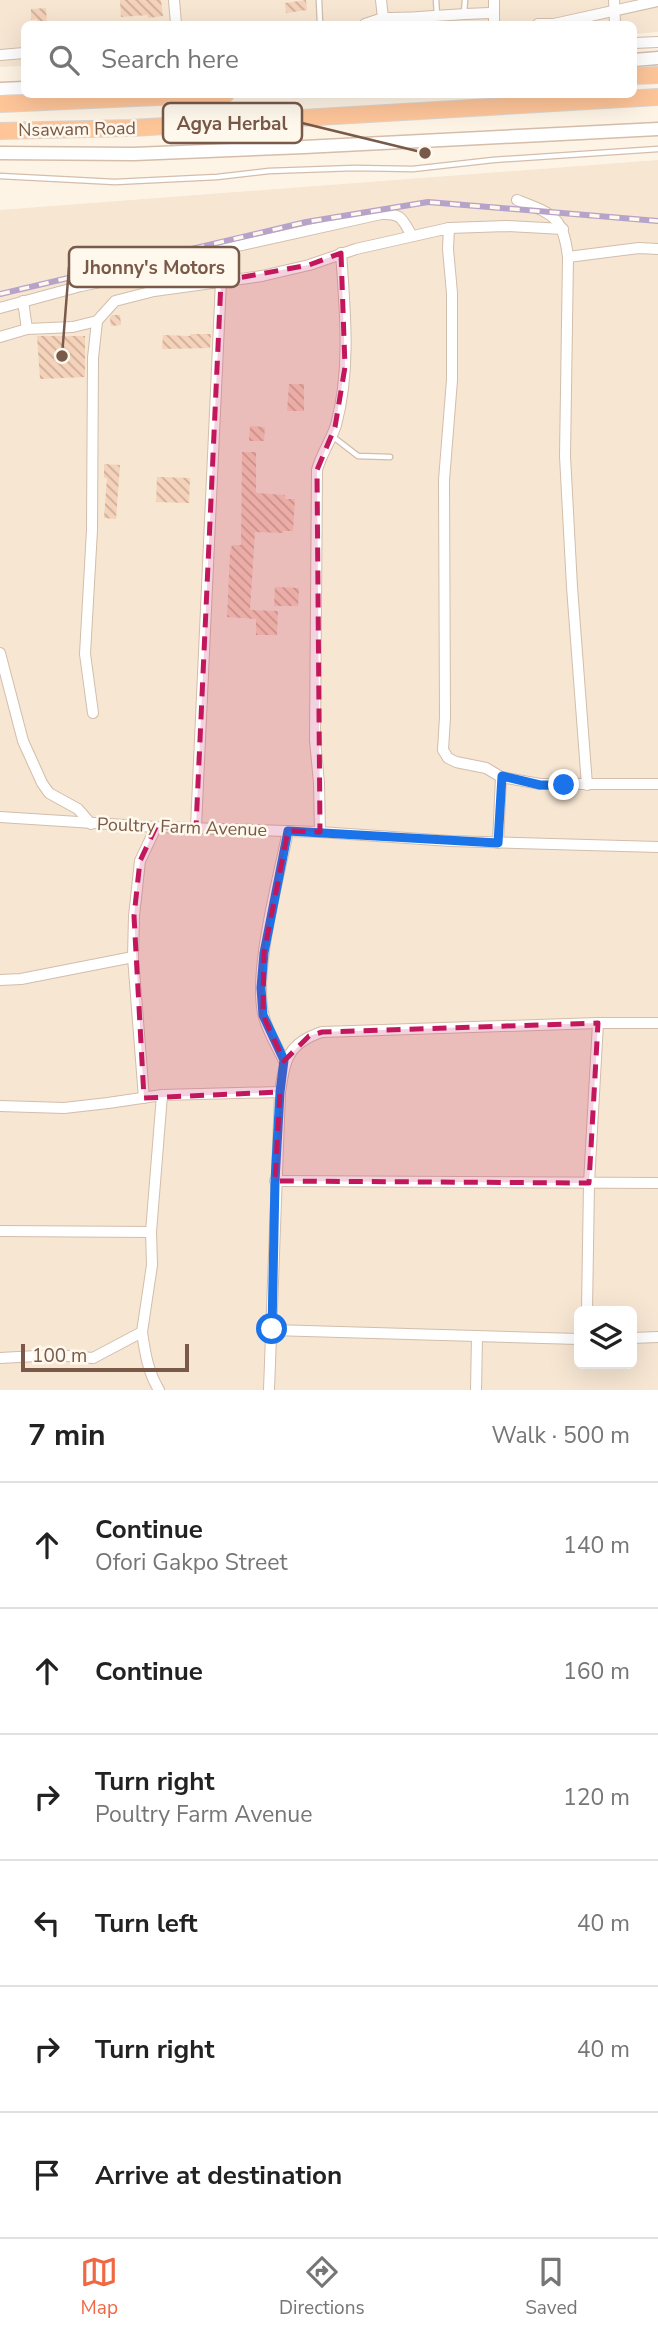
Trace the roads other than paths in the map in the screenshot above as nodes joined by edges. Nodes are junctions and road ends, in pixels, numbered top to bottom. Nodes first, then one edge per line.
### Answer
1 (174, 0) edge
2 (319, 0) edge
3 (381, 0) edge
4 (436, 0) edge
5 (464, 0) edge
6 (494, 0) edge
7 (658, 1) edge
8 (614, 5) edge
9 (464, 13) junction
10 (437, 15) junction
11 (383, 18) junction
12 (494, 19) edge
13 (176, 21) edge
14 (320, 21) edge
15 (374, 21) edge
16 (563, 21) edge
17 (658, 42) edge
18 (637, 43) edge
19 (21, 53) edge
20 (0, 55) edge
21 (658, 58) edge
22 (637, 60) edge
23 (658, 75) edge
24 (637, 76) edge
25 (21, 88) edge
26 (0, 89) edge
27 (658, 97) edge
28 (136, 98) edge
29 (0, 104) edge
30 (658, 129) edge
31 (0, 131) edge
32 (658, 149) edge
33 (0, 153) edge
34 (0, 176) edge
35 (517, 200) dead end
36 (449, 228) junction
37 (563, 229) junction
38 (412, 236) junction
39 (658, 249) edge
40 (341, 253) junction
41 (568, 257) junction
42 (129, 276) junction
43 (220, 281) junction
44 (133, 296) junction
45 (23, 301) junction
46 (0, 308) edge
47 (97, 321) junction
48 (27, 329) junction
49 (0, 337) edge
50 (331, 436) junction
51 (390, 457) dead end
52 (0, 653) edge
53 (93, 713) dead end
54 (502, 776) junction
55 (658, 784) edge
56 (587, 785) junction
57 (0, 817) edge
58 (91, 824) junction
59 (156, 827) junction
60 (196, 827) junction
61 (288, 831) junction
62 (320, 832) junction
63 (498, 843) junction
64 (658, 847) edge
65 (133, 957) junction
66 (0, 980) edge
67 (597, 1023) junction
68 (658, 1023) edge
69 (284, 1060) junction
70 (280, 1092) junction
71 (162, 1095) junction
72 (144, 1098) junction
73 (0, 1106) edge
74 (275, 1181) junction
75 (589, 1183) junction
76 (658, 1183) edge
77 (0, 1231) edge
78 (151, 1232) junction
79 (587, 1306) edge
80 (272, 1329) junction
81 (142, 1332) junction
82 (477, 1337) junction
83 (658, 1337) edge
84 (637, 1338) edge
85 (574, 1339) edge
86 (0, 1358) edge
87 (159, 1390) edge
88 (269, 1390) edge
89 (476, 1390) edge

1 - 13 street
2 - 14 lane
3 - 11 street
4 - 10 lane
5 - 9 lane
6 - 12 street
7 - 8 street
8 - 16 street
9 - 10 street
9 - 12 street
10 - 11 street
11 - 15 street
17 - 18 street
19 - 20 street
21 - 22 main road
23 - 24 highway
25 - 26 main road
27 - 31 highway, Nsawam Road
28 - 29 highway, Nsawam Road
30 - 33 main road
32 - 34 lane
35 - 37 street
36 - 37 street
36 - 38 street
36 - 54 street
37 - 41 street
38 - 40 street
38 - 42 street
39 - 41 street
40 - 43 street
40 - 50 street
41 - 56 street
42 - 44 street
42 - 45 street
43 - 44 street
43 - 60 street
44 - 47 street
45 - 46 street
45 - 48 street
47 - 48 street
47 - 53 street
48 - 49 street
50 - 51 lane
50 - 62 street
52 - 58 street
54 - 56 street
54 - 63 street
55 - 56 street
57 - 58 street, Poultry Farm Avenue
58 - 59 street, Poultry Farm Avenue
59 - 60 street, Poultry Farm Avenue
59 - 65 street
60 - 61 street, Poultry Farm Avenue
61 - 62 street, Poultry Farm Avenue
61 - 69 street
62 - 63 street, Poultry Farm Avenue
63 - 64 street, Poultry Farm Avenue
65 - 66 street
65 - 72 street
67 - 68 street
67 - 69 street
67 - 75 street
69 - 70 street
70 - 71 street
70 - 74 street
71 - 72 street
71 - 78 street
72 - 73 street
74 - 75 street
74 - 80 street
75 - 76 street
75 - 79 street
77 - 78 street
78 - 81 street
80 - 82 street
80 - 88 street
81 - 86 street
81 - 87 street
82 - 85 street
82 - 89 street
83 - 84 street

